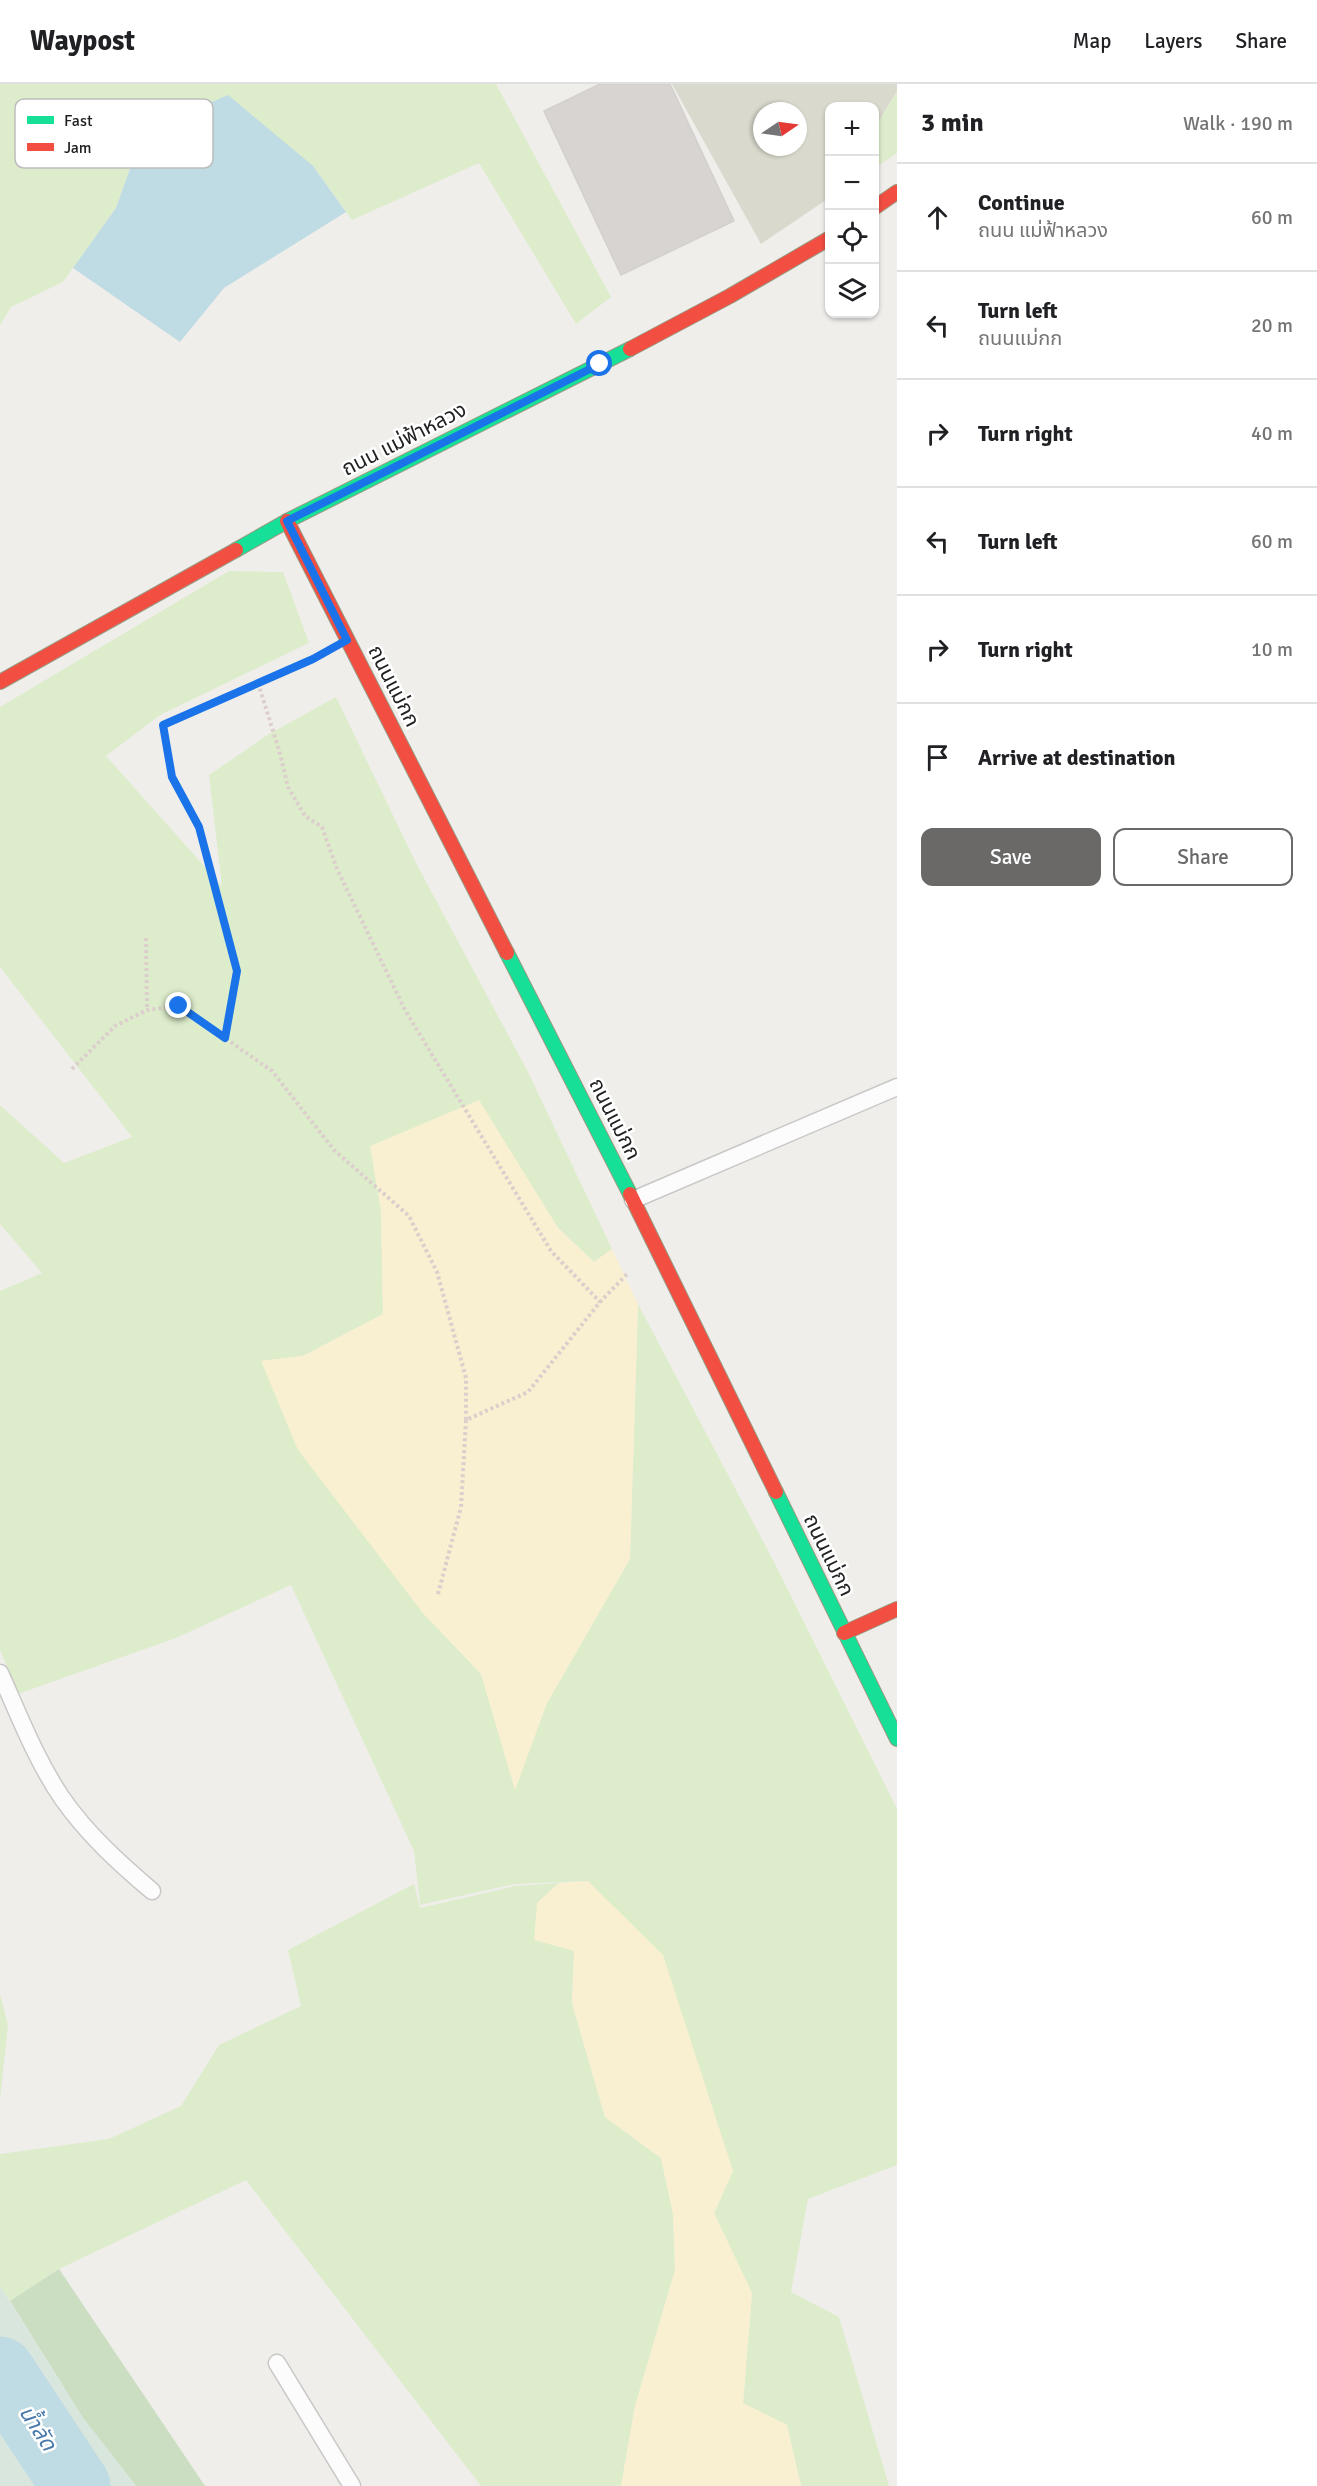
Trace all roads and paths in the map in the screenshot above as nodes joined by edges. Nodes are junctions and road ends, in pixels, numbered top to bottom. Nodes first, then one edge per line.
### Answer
1 (897, 192) edge
2 (879, 205) edge
3 (825, 241) edge
4 (287, 521) junction
5 (347, 640) junction
6 (0, 682) edge
7 (258, 683) junction
8 (146, 938) dead end
9 (147, 1010) junction
10 (225, 1038) junction
11 (72, 1069) dead end
12 (897, 1087) edge
13 (633, 1200) junction
14 (655, 1246) junction
15 (600, 1302) junction
16 (466, 1420) junction
17 (438, 1594) dead end
18 (897, 1609) edge
19 (844, 1633) junction
20 (0, 1673) edge
21 (897, 1739) edge
22 (152, 1891) dead end
23 (278, 2363) dead end
24 (352, 2486) edge

1 - 2 street
3 - 4 street, ถนน แม่ฟ้าหลวง
4 - 5 street, ถนนแม่กก
4 - 6 street, ถนน แม่ฟ้าหลวง
5 - 7 path
5 - 13 street, ถนนแม่กก
7 - 10 path
7 - 15 path
8 - 9 path
9 - 10 path
9 - 11 path
10 - 16 path
12 - 13 lane
13 - 14 street, ถนนแม่กก
14 - 15 path
14 - 19 street, ถนนแม่กก
15 - 16 path
16 - 17 path
18 - 19 street
19 - 21 street, ถนนแม่กก
20 - 22 lane
23 - 24 lane

